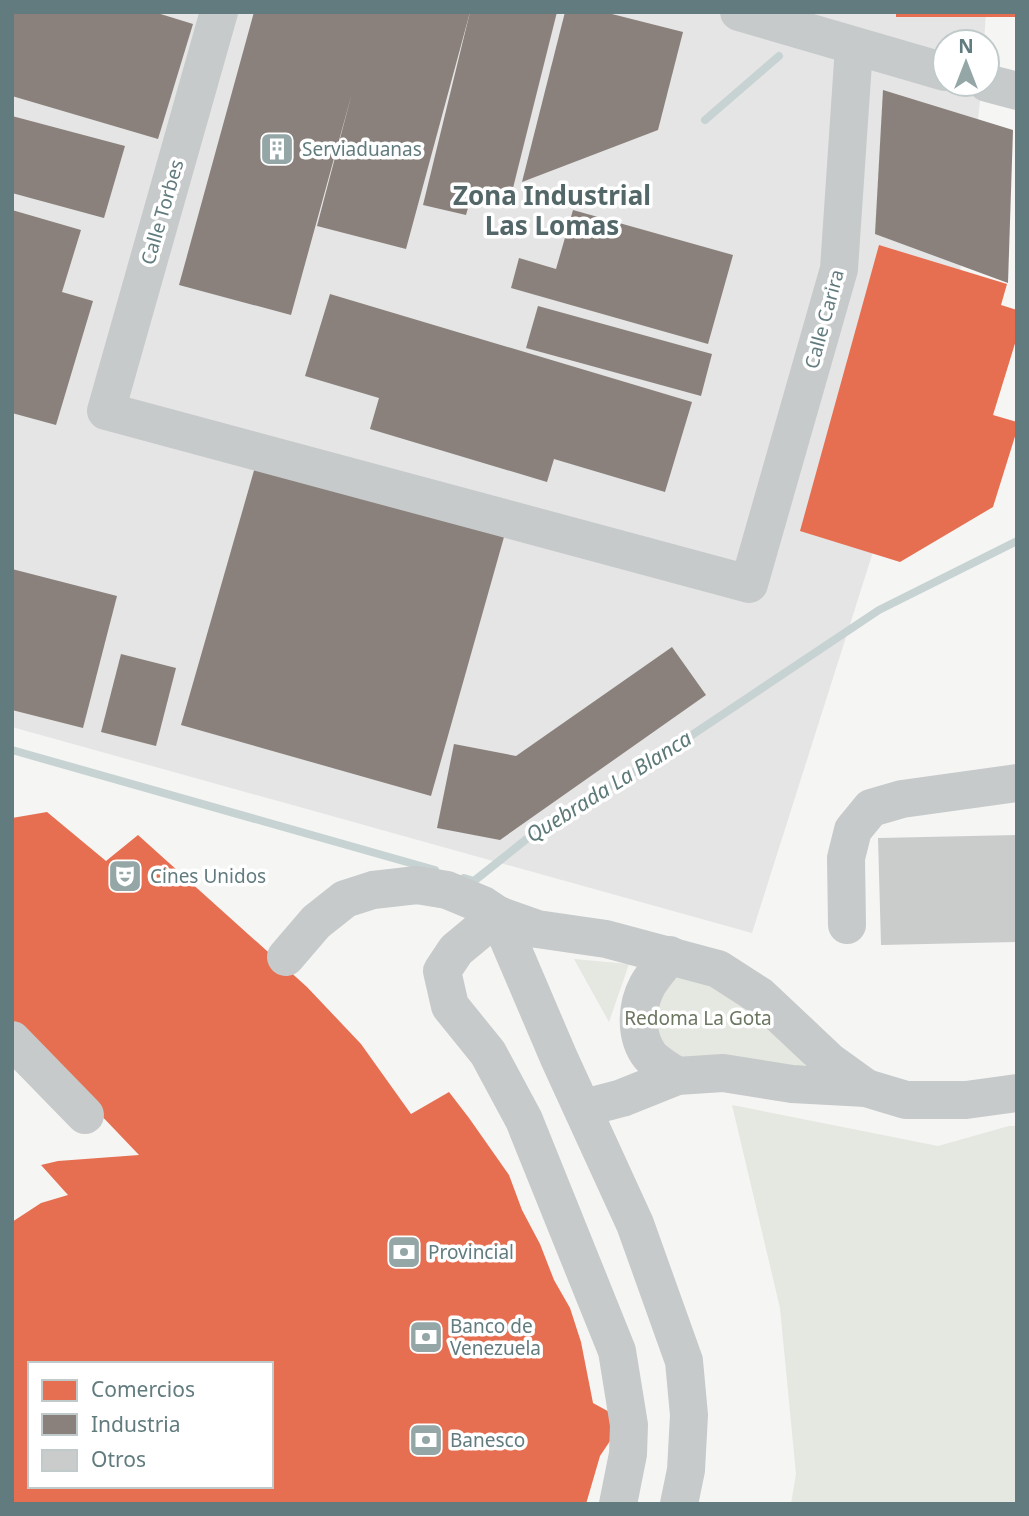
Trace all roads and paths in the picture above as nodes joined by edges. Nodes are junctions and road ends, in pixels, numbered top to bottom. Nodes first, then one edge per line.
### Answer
1 (219, 12) edge
2 (739, 12) edge
3 (854, 47) junction
4 (931, 68) edge
5 (749, 584) joint
6 (1017, 783) edge
7 (498, 915) junction
8 (847, 926) dead end
9 (670, 955) junction
10 (286, 957) dead end
11 (12, 1040) edge
12 (677, 1076) junction
13 (866, 1088) junction
14 (1017, 1093) edge
15 (584, 1108) junction
16 (85, 1115) dead end
17 (618, 1504) edge
18 (679, 1504) edge

1 - 5 street, Calle Torbes
2 - 3 street
3 - 4 street
3 - 5 street, Calle Carira
6 - 8 street
7 - 9 street
7 - 10 street
7 - 15 street
7 - 17 street
9 - 12 street
9 - 13 street
11 - 16 street
12 - 13 street
12 - 15 street
13 - 14 street
15 - 18 street

